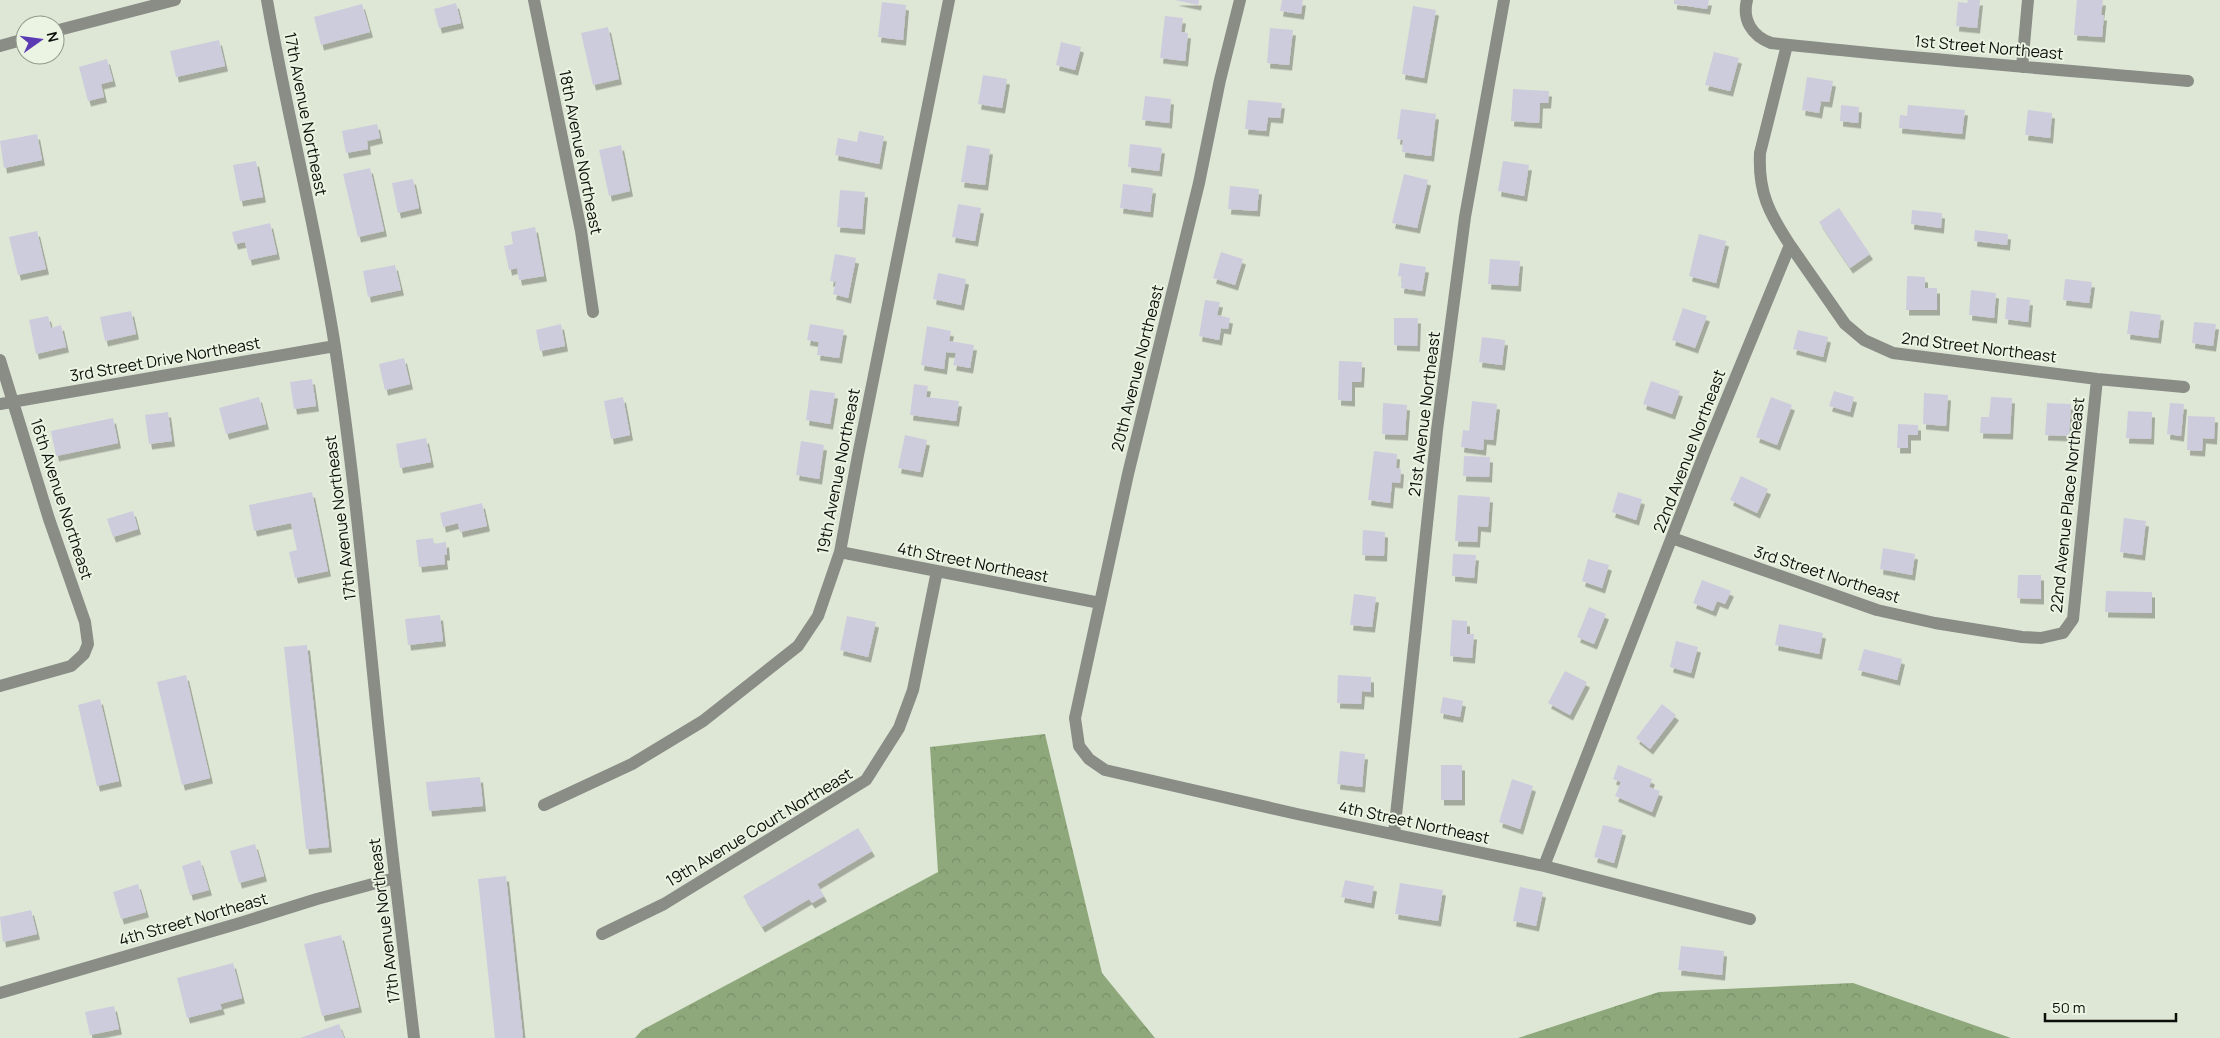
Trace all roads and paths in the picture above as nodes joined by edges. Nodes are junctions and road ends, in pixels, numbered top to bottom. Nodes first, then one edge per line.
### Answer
1 (174, 0) edge
2 (267, 0) edge
3 (534, 0) edge
4 (949, 0) edge
5 (1240, 0) edge
6 (1504, 0) edge
7 (1747, 0) edge
8 (2028, 0) edge
9 (65, 29) edge
10 (15, 42) edge
11 (1787, 45) junction
12 (0, 46) edge
13 (2022, 67) junction
14 (2188, 81) dead end
15 (1790, 245) junction
16 (593, 312) dead end
17 (335, 346) junction
18 (0, 360) edge
19 (2097, 379) junction
20 (2184, 387) dead end
21 (14, 402) junction
22 (0, 404) edge
23 (1672, 538) junction
24 (840, 552) junction
25 (937, 571) junction
26 (1100, 603) junction
27 (2063, 633) joint
28 (0, 686) edge
29 (1079, 746) joint
30 (544, 805) dead end
31 (1394, 834) junction
32 (1544, 866) junction
33 (395, 878) junction
34 (1750, 919) dead end
35 (602, 934) dead end
36 (0, 993) edge
37 (414, 1038) edge

1 - 9 street
2 - 17 street, 17th Avenue Northeast
3 - 16 street, 18th Avenue Northeast
4 - 24 street, 19th Avenue Northeast
5 - 26 street, 20th Avenue Northeast
6 - 31 street, 21st Avenue Northeast
7 - 11 street, 1st Street Northeast
8 - 13 street
10 - 12 street
11 - 13 street, 1st Street Northeast
11 - 15 street
13 - 14 street, 1st Street Northeast
15 - 19 street, 2nd Street Northeast
15 - 23 street, 22nd Avenue Northeast
17 - 21 street, 3rd Street Drive Northeast
17 - 33 street, 17th Avenue Northeast
18 - 21 street, 16th Avenue Northeast
19 - 20 street, 2nd Street Northeast
19 - 27 street, 22nd Avenue Place Northeast
21 - 22 street, 3rd Street Drive Northeast
21 - 28 street, 16th Avenue Northeast
23 - 27 street, 3rd Street Northeast
23 - 32 street, 22nd Avenue Northeast
24 - 25 street, 4th Street Northeast
24 - 30 street, 19th Avenue Northeast
25 - 26 street, 4th Street Northeast
25 - 35 street, 19th Avenue Court Northeast
26 - 29 street, 20th Avenue Northeast
29 - 31 street, 4th Street Northeast
31 - 32 street, 4th Street Northeast
32 - 34 street, 4th Street Northeast
33 - 36 street, 4th Street Northeast
33 - 37 street, 17th Avenue Northeast

